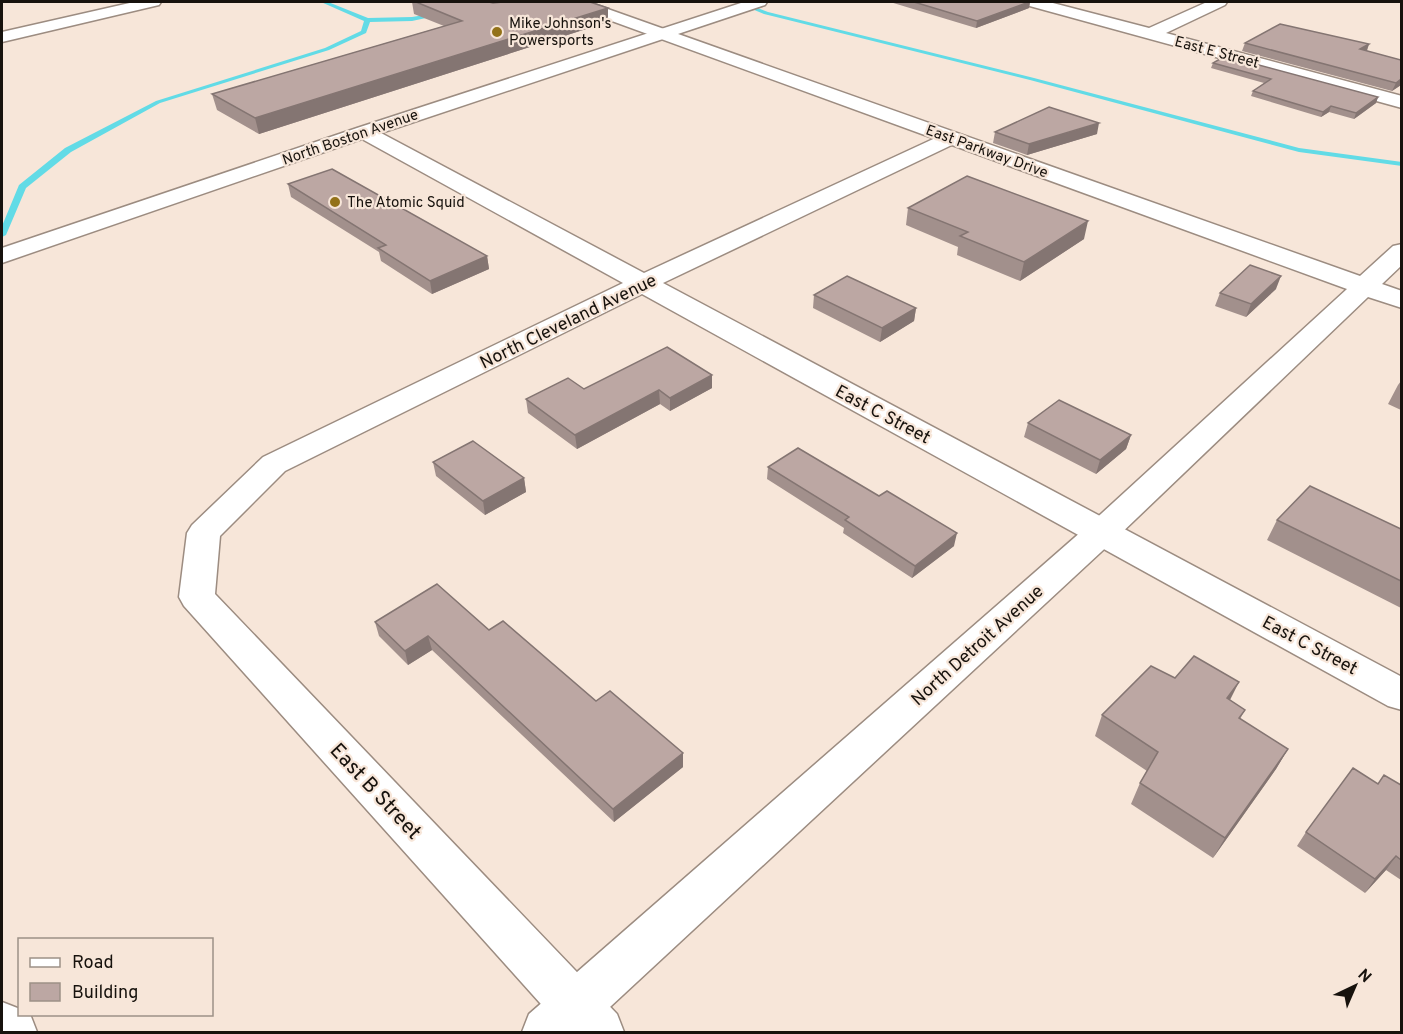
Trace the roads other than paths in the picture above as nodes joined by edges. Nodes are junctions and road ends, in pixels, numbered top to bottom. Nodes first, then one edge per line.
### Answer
1 (153, 2) edge
2 (574, 2) edge
3 (759, 2) edge
4 (1032, 2) edge
5 (1219, 2) edge
6 (662, 34) junction
7 (1150, 34) junction
8 (2, 37) edge
9 (1401, 102) edge
10 (364, 132) junction
11 (951, 138) junction
12 (1401, 251) edge
13 (2, 256) edge
14 (643, 284) junction
15 (1364, 287) junction
16 (1401, 300) edge
17 (1102, 532) junction
18 (204, 533) joint
19 (1401, 695) edge
20 (574, 1024) edge
21 (2, 1026) edge
22 (12, 1032) edge

1 - 8 main road
2 - 6 main road, East Parkway Drive
3 - 6 main road, North Boston Avenue
4 - 7 main road, East E Street
5 - 7 main road
6 - 10 main road, North Boston Avenue
6 - 11 main road, East Parkway Drive
7 - 9 main road, East E Street
10 - 13 main road, North Boston Avenue
10 - 14 main road, East C Street
11 - 14 main road, North Cleveland Avenue
11 - 15 main road, East Parkway Drive
12 - 15 main road, North Detroit Avenue
14 - 17 main road, East C Street
14 - 18 main road, North Cleveland Avenue
15 - 16 main road, East Parkway Drive
15 - 17 main road, North Detroit Avenue
17 - 19 main road, East C Street
17 - 20 main road, North Detroit Avenue
18 - 20 main road, East B Street
21 - 22 main road

